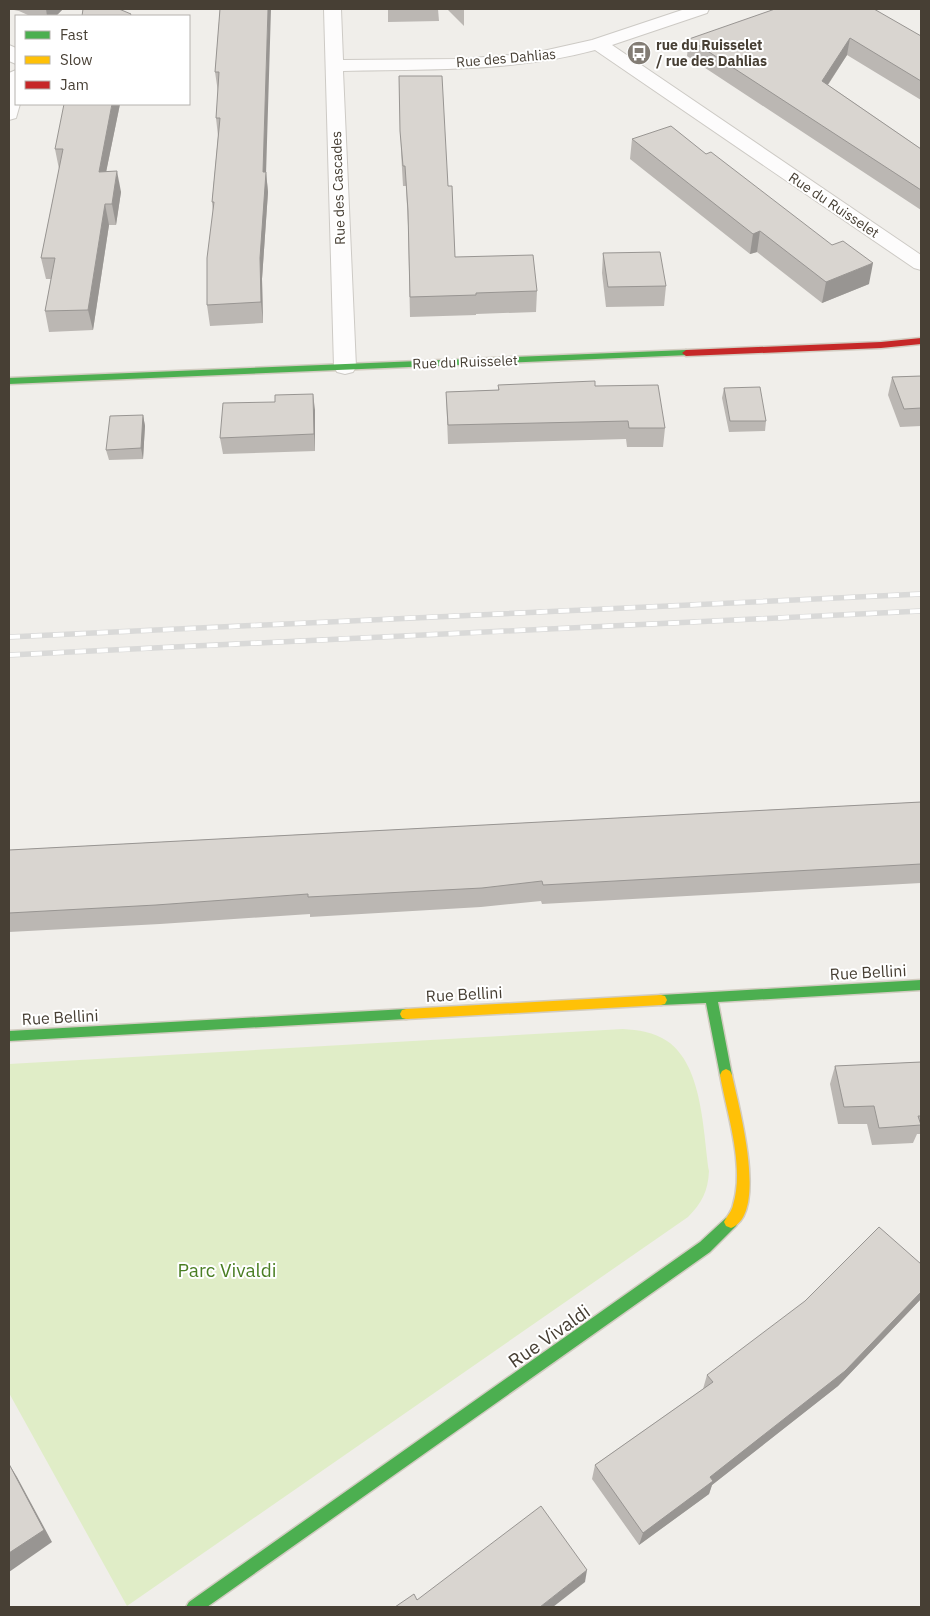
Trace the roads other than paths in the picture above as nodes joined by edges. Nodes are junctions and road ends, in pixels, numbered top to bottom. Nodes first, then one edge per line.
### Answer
1 (332, 9) edge
2 (701, 9) edge
3 (598, 44) junction
4 (333, 66) junction
5 (15, 81) edge
6 (9, 114) edge
7 (921, 264) edge
8 (921, 341) edge
9 (345, 367) junction
10 (9, 381) edge
11 (921, 985) edge
12 (711, 998) junction
13 (9, 1036) edge
14 (194, 1607) edge

1 - 4 street, Rue des Cascades
2 - 3 street, Rue des Dahlias
3 - 4 street, Rue des Dahlias
3 - 7 street, Rue du Ruisselet
4 - 9 street, Rue des Cascades
5 - 6 street
8 - 9 street, Rue du Ruisselet
9 - 10 street, Rue du Ruisselet
11 - 12 street, Rue Bellini
12 - 13 street, Rue Bellini
12 - 14 street, Rue Vivaldi

